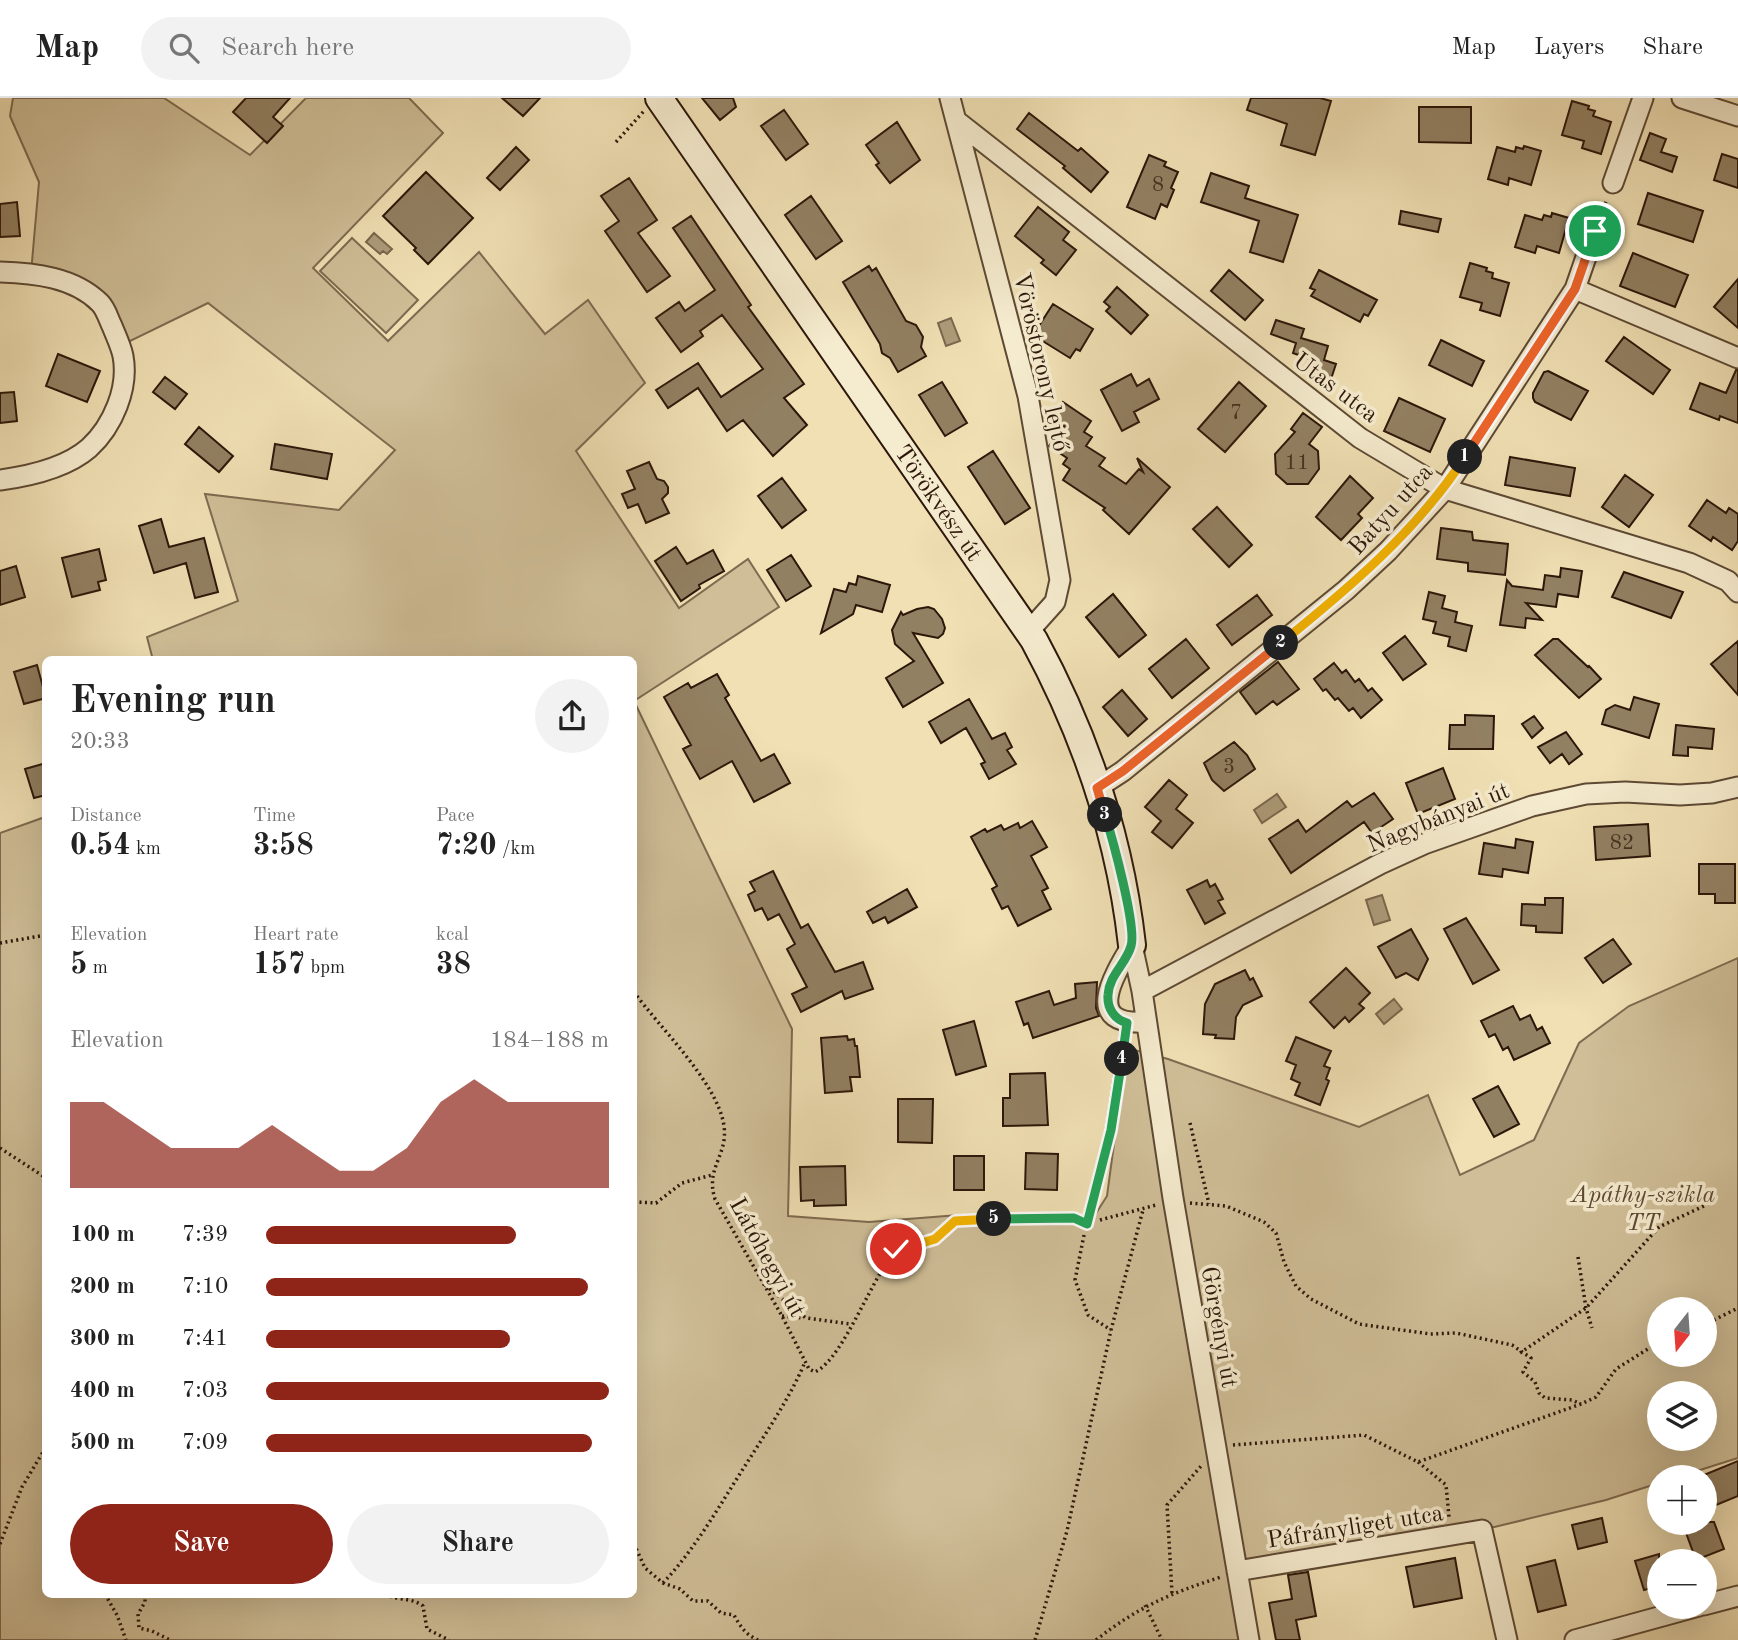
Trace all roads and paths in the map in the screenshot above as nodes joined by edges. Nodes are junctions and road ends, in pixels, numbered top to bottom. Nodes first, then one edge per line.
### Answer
1 (950, 98) edge
2 (1643, 98) edge
3 (1682, 98) edge
4 (653, 102) edge
5 (1738, 116) edge
6 (958, 122) junction
7 (616, 142) dead end
8 (1613, 183) joint
9 (1595, 231) joint
10 (0, 272) edge
11 (1575, 289) junction
12 (1738, 358) edge
13 (0, 480) edge
14 (1445, 489) junction
15 (1738, 592) edge
16 (1029, 631) junction
17 (1738, 787) edge
18 (1097, 788) junction
19 (42, 936) edge
20 (0, 943) edge
21 (1132, 945) junction
22 (1142, 991) junction
23 (637, 996) edge
24 (1136, 1022) junction
25 (1190, 1123) dead end
26 (0, 1148) edge
27 (42, 1175) edge
28 (712, 1175) junction
29 (1173, 1198) junction
30 (637, 1202) edge
31 (1209, 1204) junction
32 (1706, 1205) dead end
33 (1087, 1224) junction
34 (1578, 1257) dead end
35 (763, 1284) junction
36 (1586, 1308) junction
37 (1738, 1308) edge
38 (782, 1316) junction
39 (806, 1318) junction
40 (1717, 1318) edge
41 (851, 1325) junction
42 (1592, 1328) dead end
43 (1111, 1330) junction
44 (1647, 1350) edge
45 (1520, 1353) junction
46 (805, 1362) junction
47 (1581, 1404) junction
48 (1217, 1448) junction
49 (42, 1454) edge
50 (1419, 1462) junction
51 (1435, 1538) junction
52 (0, 1544) edge
53 (637, 1551) edge
54 (1237, 1571) junction
55 (663, 1583) junction
56 (1172, 1593) junction
57 (1738, 1596) edge
58 (108, 1598) edge
59 (145, 1598) edge
60 (392, 1598) edge
61 (1717, 1602) edge
62 (1145, 1605) junction
63 (1652, 1619) edge
64 (126, 1640) edge
65 (170, 1640) edge
66 (449, 1640) edge
67 (758, 1640) edge
68 (1035, 1640) edge
69 (1096, 1640) edge
70 (1162, 1640) edge
71 (1249, 1640) edge
72 (1507, 1640) edge
73 (1575, 1640) edge

1 - 6 street, Vöröstorony lejtő
2 - 8 street
3 - 5 street
4 - 7 path
4 - 16 street, Törökvész út
6 - 14 street, Utas utca
6 - 16 street, Vöröstorony lejtő
8 - 9 path
9 - 11 street, Batyu utca
10 - 13 street
11 - 12 street
11 - 14 street, Batyu utca
14 - 15 street, Utas utca
14 - 18 street, Batyu utca
16 - 18 street, Törökvész út
17 - 22 street, Nagybányai út
18 - 21 street, Törökvész út
19 - 20 path
21 - 22 street, Törökvész út
21 - 24 street
22 - 24 street, Törökvész út
23 - 28 path, Látóhegyi út
24 - 29 street, Görgényi út
24 - 33 lane, Törökvész út
25 - 31 path
26 - 27 path
28 - 30 path
28 - 35 path, Látóhegyi út
29 - 31 path
29 - 48 street, Görgényi út
31 - 45 path
32 - 36 path
33 - 41 path
33 - 43 path
33 - 43 path
34 - 36 path
35 - 38 path, Látóhegyi út
35 - 39 path
36 - 42 path
36 - 45 path
37 - 40 path
38 - 39 path
38 - 46 path, Látóhegyi út
39 - 41 path
41 - 46 path
43 - 68 path
44 - 47 path
45 - 47 path
46 - 55 path
47 - 50 path
48 - 50 path
48 - 54 street, Görgényi út
48 - 56 path
49 - 52 path
50 - 51 path
51 - 54 street, Páfrányliget utca
51 - 72 street, Páfrányliget utca
53 - 55 path
54 - 56 path
54 - 71 street, Görgényi út
55 - 67 path
56 - 62 path
57 - 61 street
58 - 64 path
59 - 65 path
60 - 66 path
62 - 69 path
62 - 70 path
63 - 73 street

